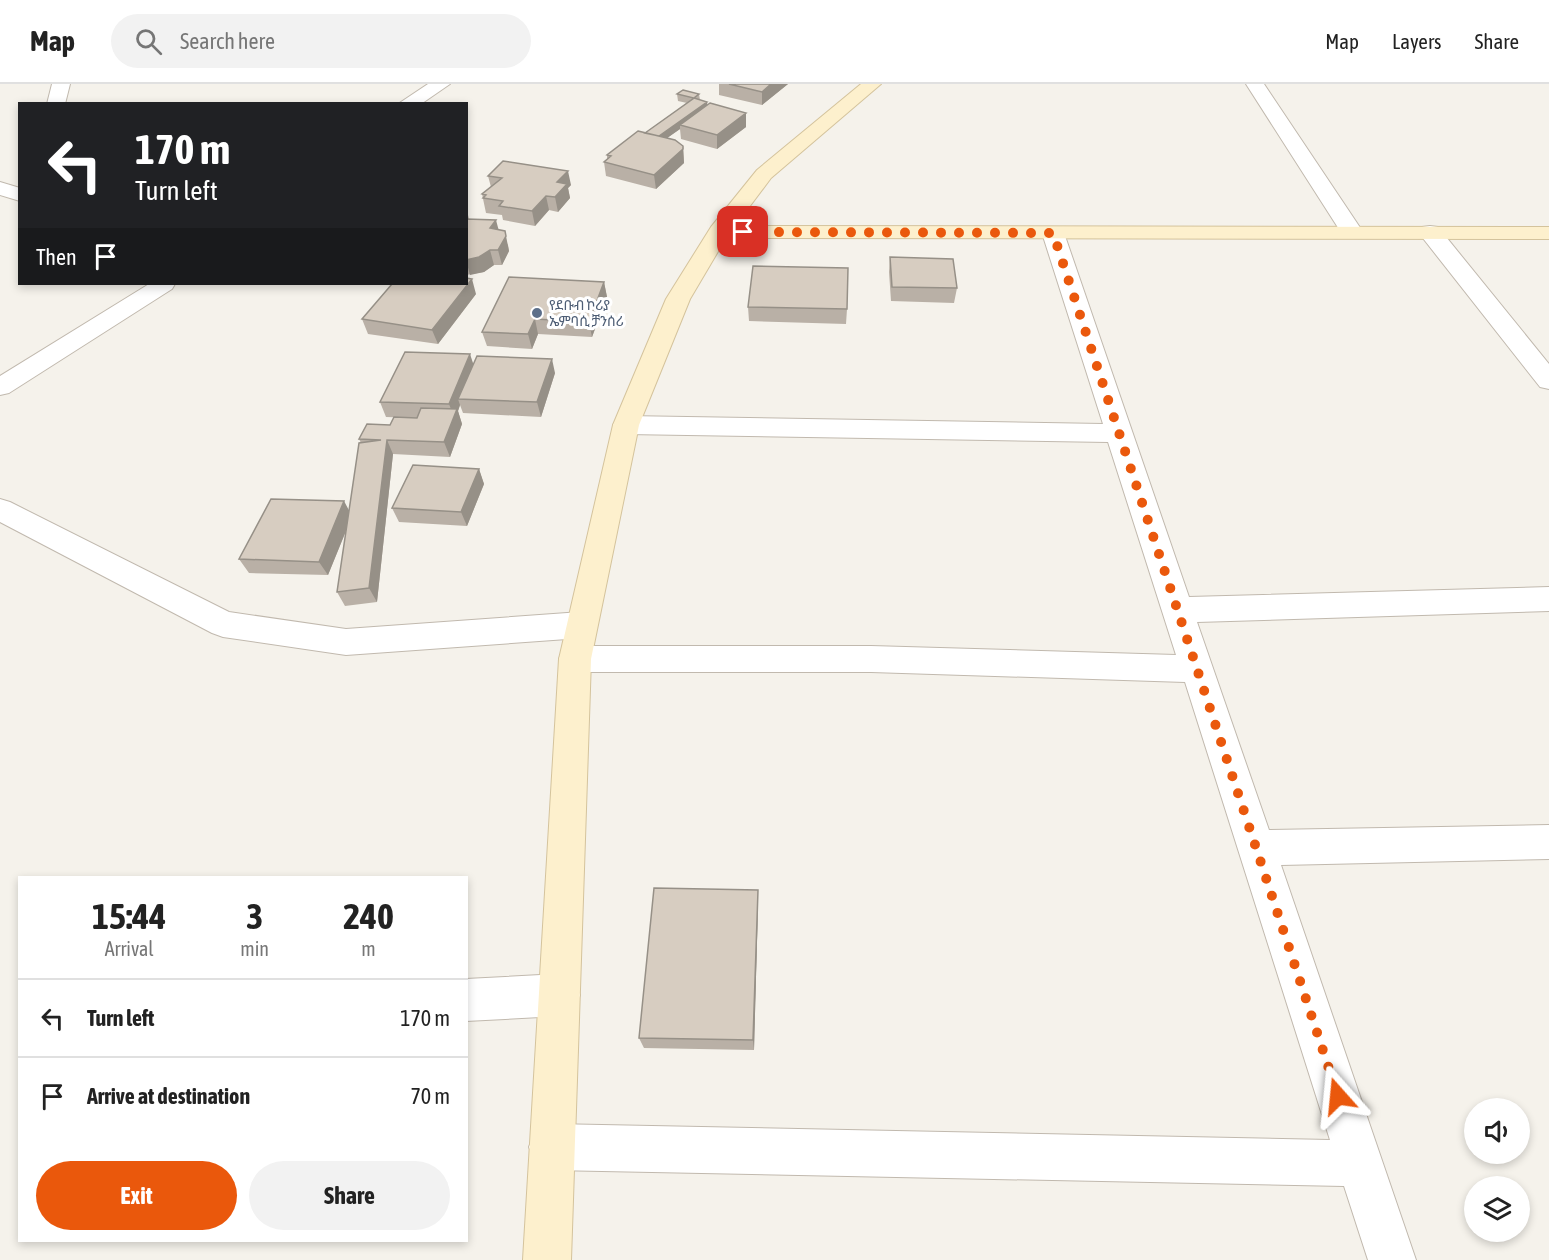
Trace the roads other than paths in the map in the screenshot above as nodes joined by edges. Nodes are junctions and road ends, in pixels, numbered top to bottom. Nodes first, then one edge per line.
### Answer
1 (61, 84) edge
2 (441, 84) edge
3 (872, 84) edge
4 (1255, 84) edge
5 (56, 102) edge
6 (411, 102) edge
7 (719, 232) junction
8 (1352, 232) junction
9 (1430, 232) junction
10 (1053, 233) junction
11 (1549, 233) edge
12 (162, 285) edge
13 (1549, 381) edge
14 (0, 387) edge
15 (626, 425) junction
16 (1119, 433) junction
17 (0, 509) edge
18 (1549, 599) edge
19 (1177, 610) junction
20 (581, 625) junction
21 (575, 659) junction
22 (1197, 669) junction
23 (1549, 842) edge
24 (1256, 848) junction
25 (559, 995) junction
26 (468, 1000) edge
27 (552, 1148) junction
28 (1360, 1163) junction
29 (547, 1260) edge
30 (1392, 1260) edge

1 - 5 street
2 - 6 street
3 - 7 street
4 - 8 street
7 - 10 street
7 - 15 street
8 - 9 street
8 - 10 street
9 - 11 street
9 - 13 street
10 - 16 street
12 - 14 street
15 - 16 street
15 - 20 street
16 - 19 street
17 - 20 street
18 - 19 street
19 - 22 street
20 - 21 street
21 - 22 street
21 - 25 street
22 - 24 street
23 - 24 street
24 - 28 street
25 - 26 street
25 - 27 street
27 - 28 street
27 - 29 street
28 - 30 street

